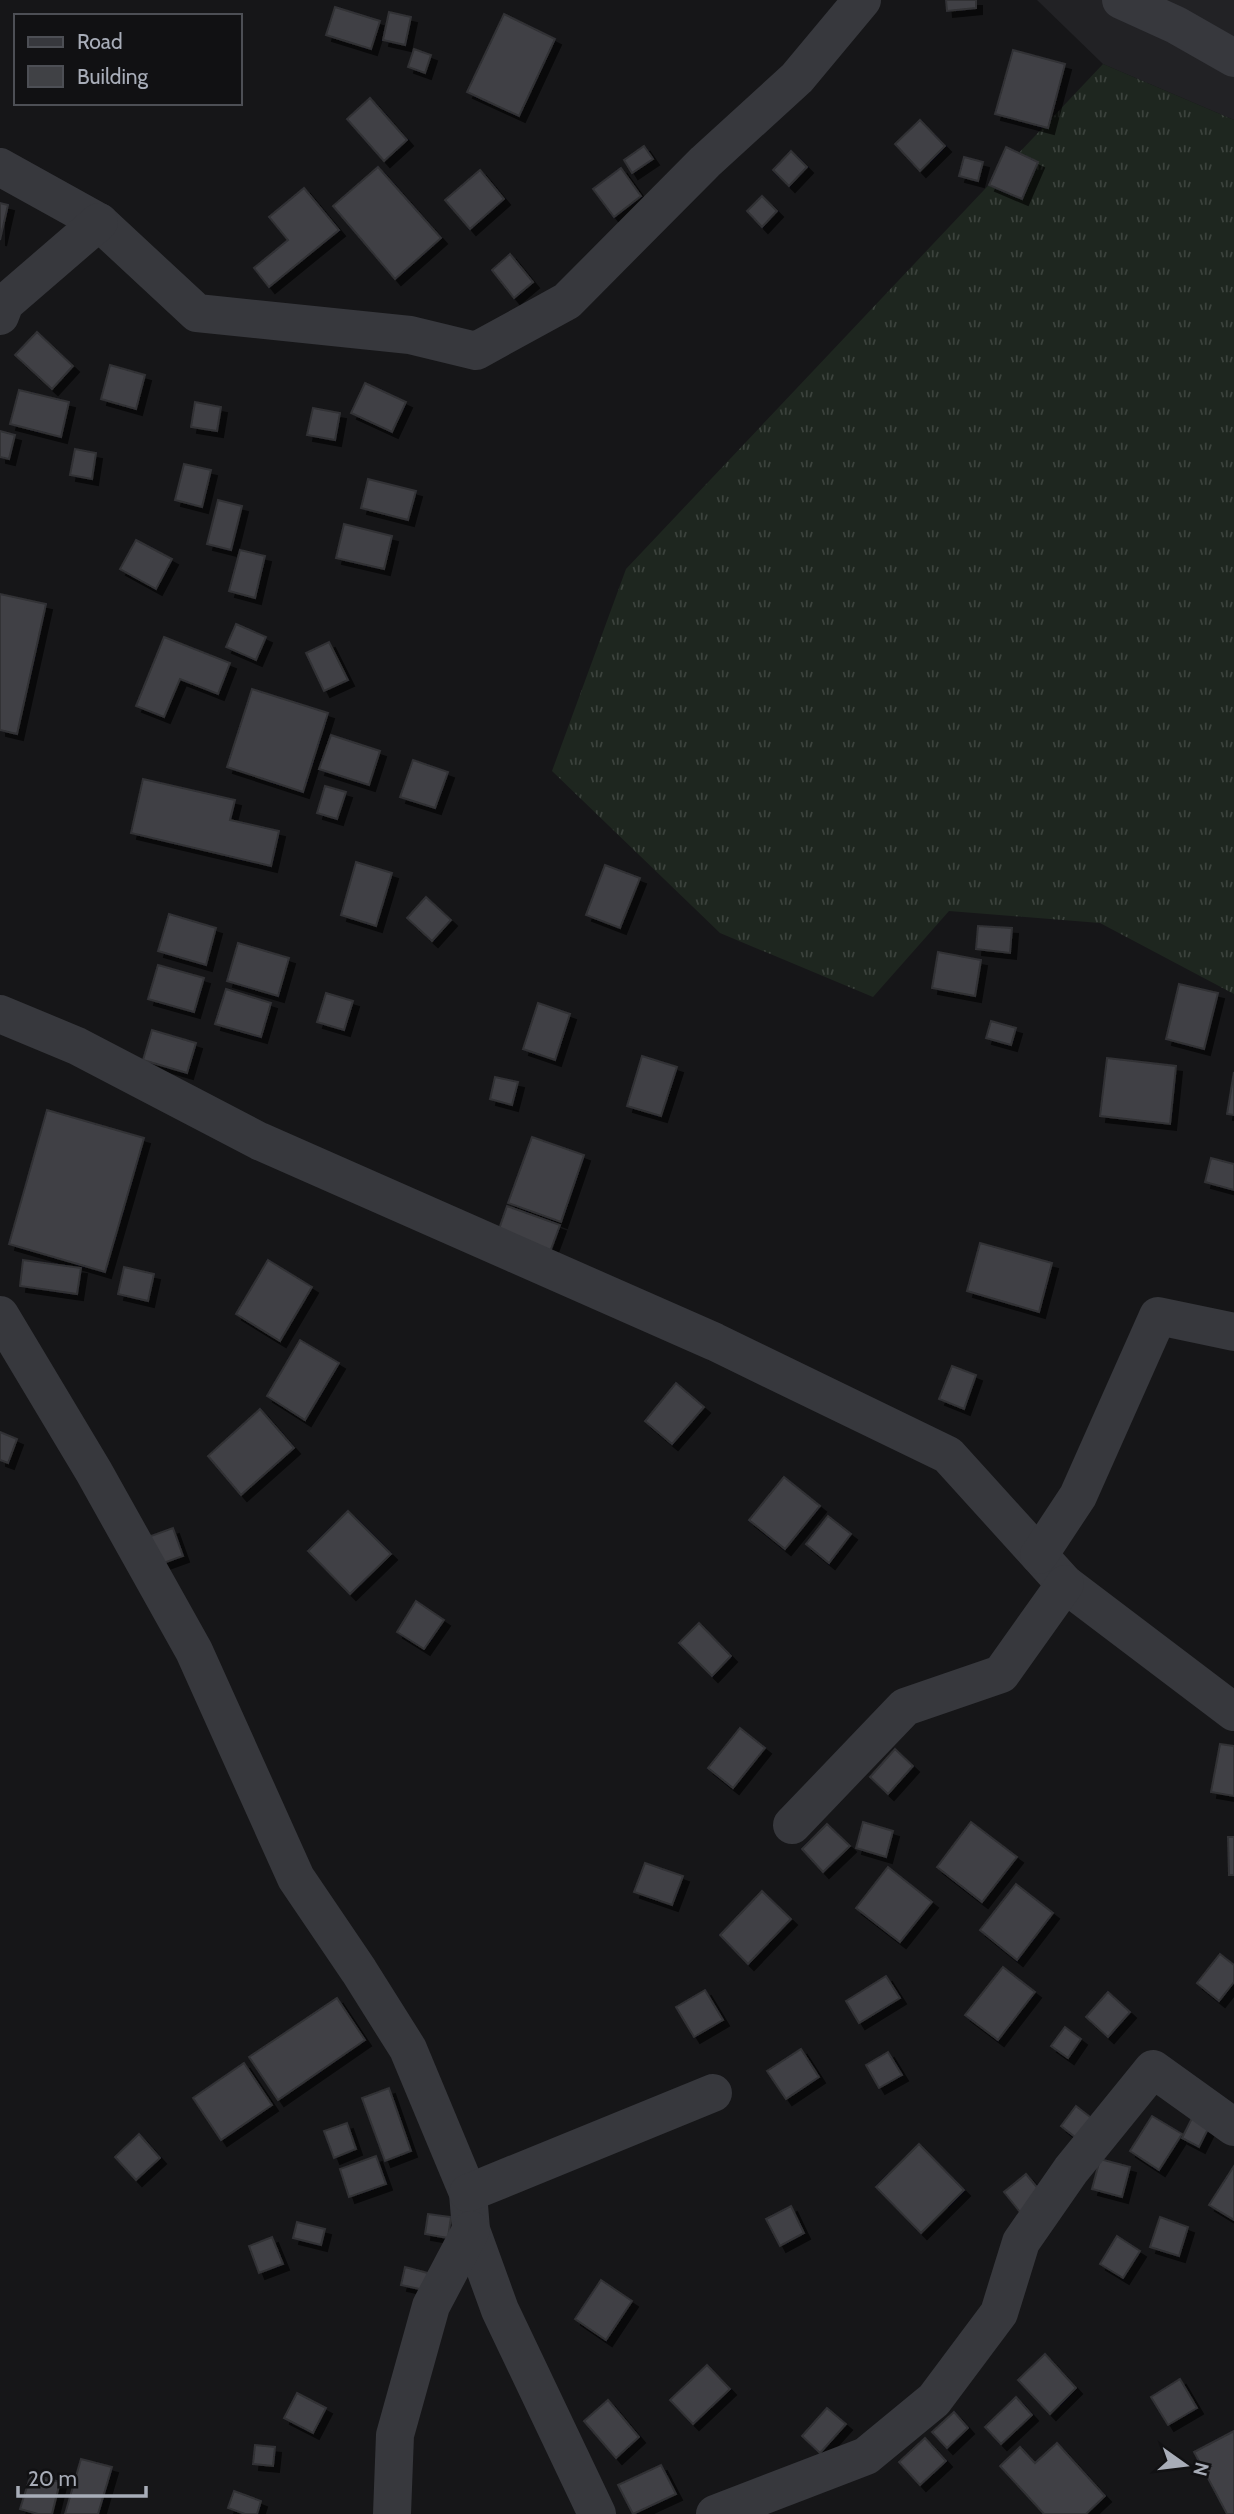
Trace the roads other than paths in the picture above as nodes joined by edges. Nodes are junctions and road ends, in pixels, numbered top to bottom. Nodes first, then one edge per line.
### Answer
1 (862, 0) edge
2 (1121, 0) edge
3 (1234, 58) edge
4 (0, 167) edge
5 (99, 222) junction
6 (0, 316) edge
7 (0, 1014) edge
8 (0, 1315) edge
9 (1234, 1332) edge
10 (1039, 1555) junction
11 (1065, 1584) junction
12 (1234, 1712) edge
13 (792, 1825) dead end
14 (713, 2093) dead end
15 (1234, 2127) edge
16 (468, 2193) junction
17 (471, 2230) junction
18 (392, 2514) edge
19 (597, 2514) edge
20 (715, 2514) edge

1 - 5 street
2 - 3 street
4 - 5 street
5 - 6 street
7 - 10 street
8 - 16 street
9 - 10 street
10 - 11 street
11 - 12 street
11 - 13 street
14 - 16 street
15 - 20 street
16 - 17 street
17 - 18 street
17 - 19 street

